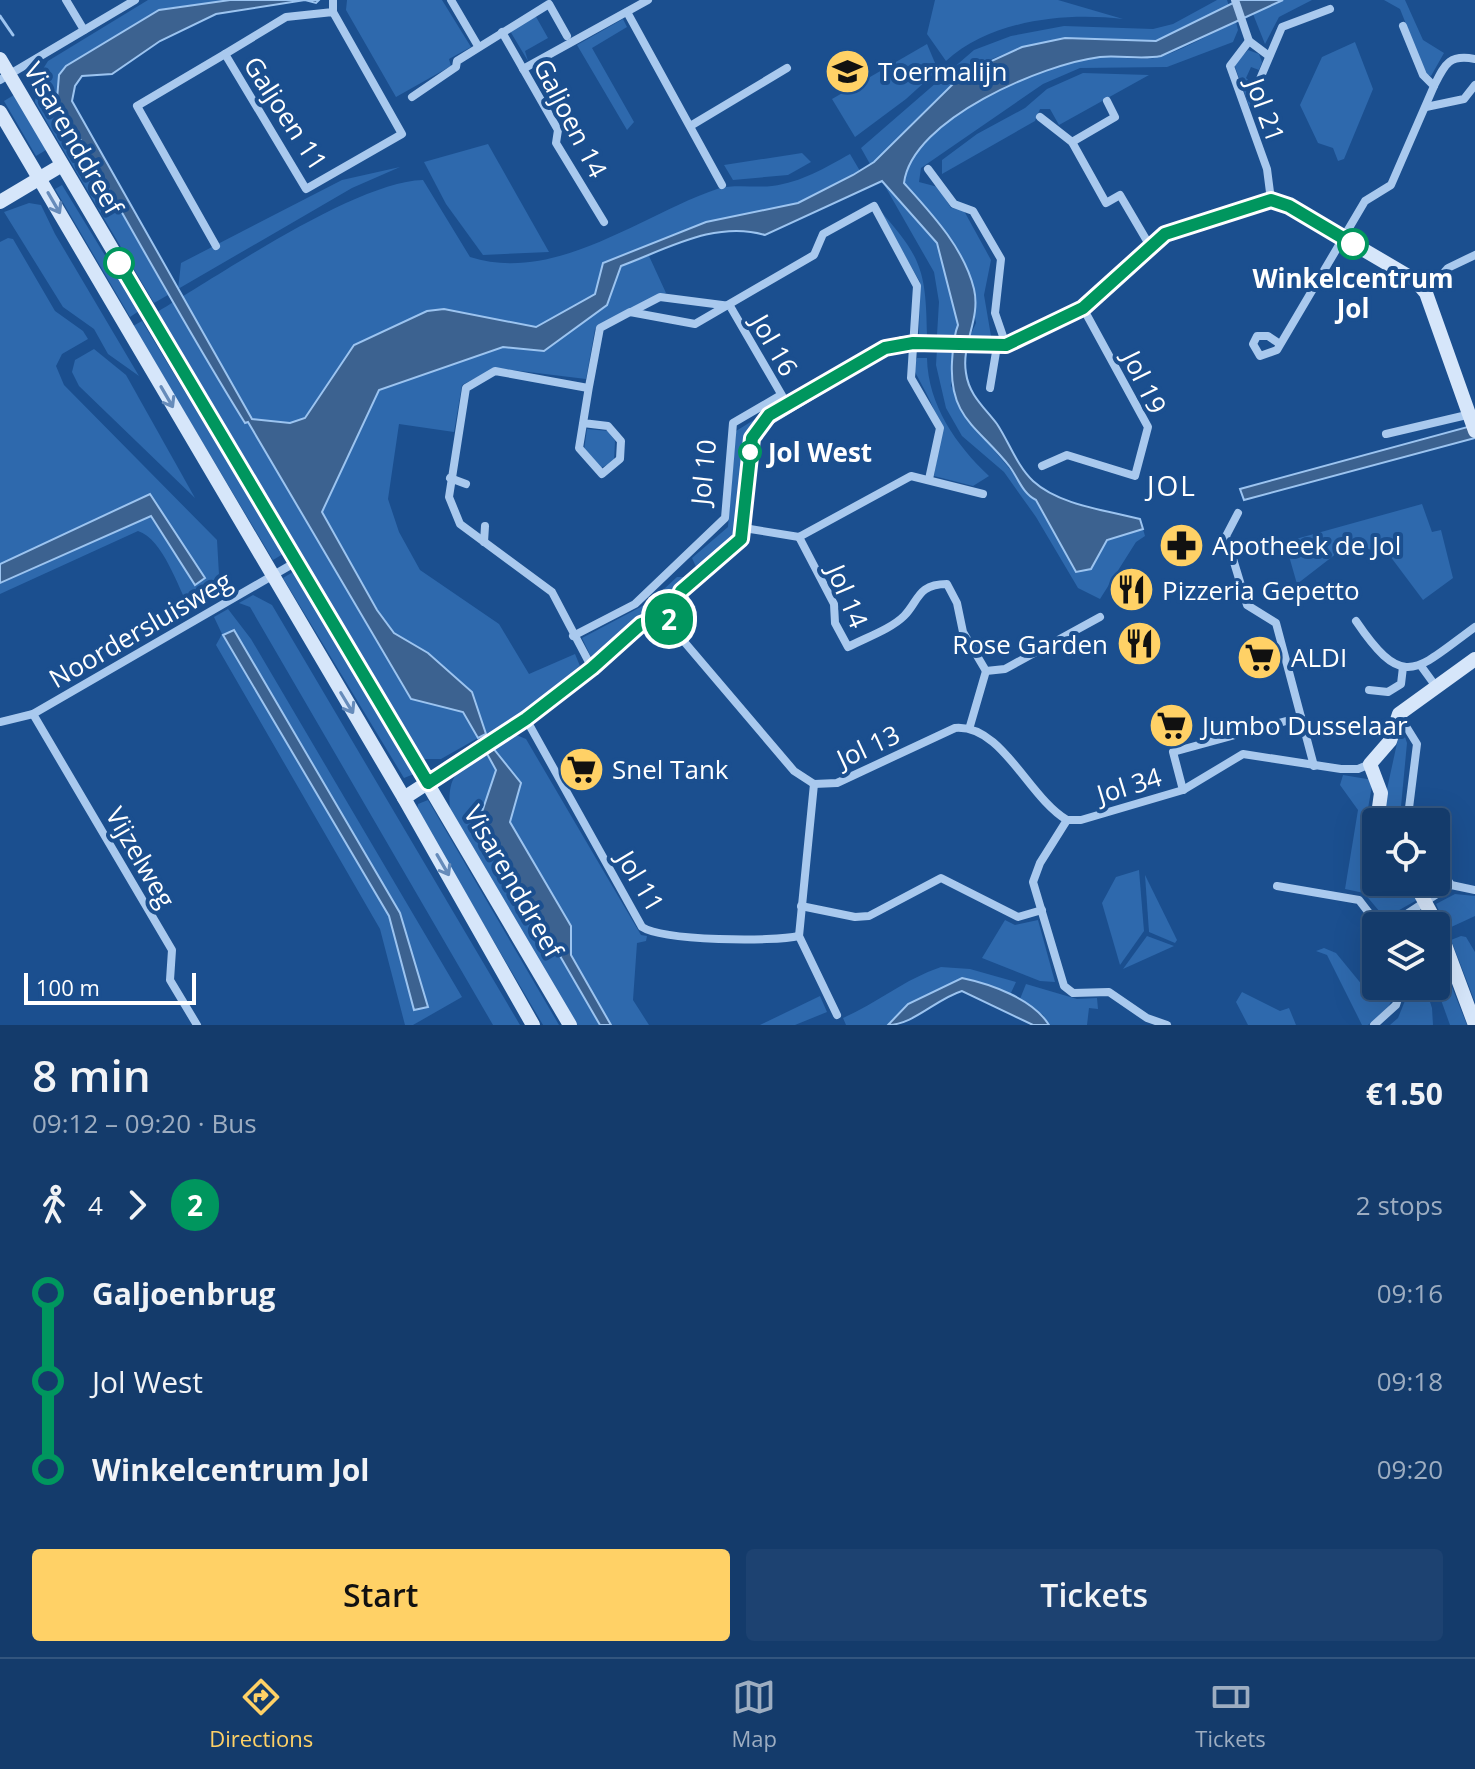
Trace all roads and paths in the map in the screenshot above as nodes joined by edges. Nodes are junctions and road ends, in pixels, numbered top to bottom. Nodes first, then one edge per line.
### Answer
1 (66, 0) edge
2 (135, 0) edge
3 (333, 0) edge
4 (451, 0) edge
5 (648, 0) edge
6 (1235, 0) edge
7 (1330, 9) dead end
8 (333, 12) junction
9 (627, 12) junction
10 (1403, 26) dead end
11 (84, 30) junction
12 (502, 32) junction
13 (567, 36) dead end
14 (1249, 41) junction
15 (478, 46) junction
16 (225, 54) junction
17 (1269, 56) junction
18 (0, 59) edge
19 (1475, 59) edge
20 (787, 68) dead end
21 (523, 69) junction
22 (4, 77) edge
23 (1475, 85) edge
24 (1257, 86) dead end
25 (1434, 86) junction
26 (412, 97) dead end
27 (1107, 101) dead end
28 (1426, 107) junction
29 (0, 112) edge
30 (1040, 117) dead end
31 (692, 125) junction
32 (1072, 142) junction
33 (62, 165) junction
34 (928, 169) dead end
35 (40, 179) junction
36 (722, 185) dead end
37 (1271, 200) junction
38 (0, 202) edge
39 (604, 222) dead end
40 (1342, 238) junction
41 (216, 246) dead end
42 (1150, 246) junction
43 (1475, 255) edge
44 (1426, 293) junction
45 (730, 306) junction
46 (1083, 308) junction
47 (630, 312) junction
48 (913, 343) junction
49 (1280, 344) dead end
50 (1001, 346) junction
51 (588, 388) junction
52 (990, 388) dead end
53 (784, 400) junction
54 (1473, 420) edge
55 (583, 423) junction
56 (1386, 434) dead end
57 (1042, 466) dead end
58 (450, 478) junction
59 (929, 479) junction
60 (466, 484) dead end
61 (983, 494) dead end
62 (1238, 513) dead end
63 (485, 526) dead end
64 (744, 528) junction
65 (799, 537) junction
66 (484, 542) junction
67 (296, 562) junction
68 (679, 565) junction
69 (695, 577) junction
70 (271, 578) junction
71 (1100, 617) dead end
72 (671, 619) junction
73 (1356, 621) dead end
74 (1475, 627) edge
75 (573, 636) junction
76 (1475, 659) edge
77 (1421, 666) junction
78 (1403, 667) junction
79 (592, 668) junction
80 (986, 671) junction
81 (1437, 688) junction
82 (1369, 690) dead end
83 (33, 714) junction
84 (1399, 714) junction
85 (1301, 717) junction
86 (526, 719) junction
87 (0, 722) edge
88 (970, 726) junction
89 (1370, 764) junction
90 (1314, 766) junction
91 (428, 783) junction
92 (814, 784) junction
93 (1183, 790) junction
94 (404, 798) junction
95 (1379, 808) edge
96 (1409, 808) edge
97 (1067, 820) junction
98 (1451, 885) joint
99 (1277, 886) dead end
100 (1475, 890) edge
101 (1424, 896) edge
102 (1427, 901) junction
103 (801, 906) junction
104 (1042, 910) junction
105 (1368, 912) edge
106 (1410, 912) edge
107 (799, 936) junction
108 (1398, 1000) edge
109 (837, 1015) dead end
110 (197, 1025) edge
111 (533, 1025) edge
112 (570, 1025) edge
113 (1167, 1025) edge
114 (1374, 1025) edge
115 (1475, 1025) edge

1 - 11 street
2 - 11 street
3 - 8 street, Galjoen 11
4 - 15 street
5 - 9 street
6 - 14 street, Jol 21
7 - 17 street, Jol 21
8 - 16 street, Galjoen 11
8 - 16 street, Galjoen 11
9 - 21 street
9 - 31 street
10 - 25 street
11 - 22 street
12 - 13 street
12 - 15 street
12 - 21 street, Galjoen 14
14 - 17 street, Jol 21
14 - 37 street, Jol 21
15 - 26 street
16 - 41 street, Galjoen 11
17 - 24 street, Jol 21
18 - 22 main road, Visarenddreef
19 - 25 street
20 - 31 street
21 - 39 street, Galjoen 14
22 - 33 main road, Visarenddreef
23 - 28 street
25 - 28 street
27 - 32 street
28 - 40 street
29 - 35 main road, Visarenddreef
30 - 32 street
31 - 36 street
32 - 42 street
33 - 35 main road
33 - 67 main road, Visarenddreef
34 - 50 street
35 - 38 main road
35 -> 70 main road, Visarenddreef
37 - 40 main road
37 - 42 main road
40 - 44 main road
40 - 49 street
42 - 46 main road
43 - 44 street
44 - 54 main road
45 - 47 street, Jol 16
45 - 47 street, Jol 16
45 - 48 street, Jol 16
45 - 53 street, Jol 16
46 - 50 main road
46 - 57 street, Jol 19
47 - 51 street, Jol 16
48 - 50 main road, Jol 10
48 - 53 main road, Jol 10
48 - 59 street
50 - 52 street
51 - 55 street, Jol 16
51 - 58 street
53 - 64 main road, Jol 10
53 - 68 street, Jol 10
54 - 56 street
55 - 55 street, Jol 16
58 - 60 street
58 - 66 street
59 - 61 street
59 - 65 street
62 - 85 street
63 - 66 street
64 - 65 street
64 - 69 main road, Jol 10
65 - 80 street, Jol 14
66 - 75 street
67 - 70 street, Noordersluisweg
67 - 91 main road, Visarenddreef
68 - 69 street
68 - 75 street, Jol 10
69 - 72 main road, Jol 10
70 - 83 street, Noordersluisweg
70 -> 94 main road, Visarenddreef
71 - 80 street
72 - 79 main road
72 - 92 street, Jol 13
73 - 78 street
74 - 77 street
75 - 79 street
76 - 81 main road
77 - 78 street
77 - 81 street
78 - 82 street
79 - 86 main road
80 - 88 street
81 - 84 main road
83 - 87 street, Noordersluisweg
83 - 110 street, Vijzelweg
84 - 89 main road
84 - 96 street
85 - 90 street
85 - 93 street
86 - 91 main road
86 - 107 street, Jol 11
88 - 92 street, Jol 13
88 - 97 street
89 - 90 street, Jol 34
89 - 95 main road
90 - 93 street, Jol 34
91 - 94 main road
91 - 112 main road, Visarenddreef
92 - 103 street
93 - 97 street, Jol 34
94 -> 111 main road, Visarenddreef
97 - 104 street, Jol 34
98 - 100 street
98 - 102 street
99 - 105 street
101 - 102 main road
102 - 106 street
102 - 115 main road
103 - 104 street
103 - 107 street
104 - 113 street, Jol 34
107 - 109 street
108 - 114 street

